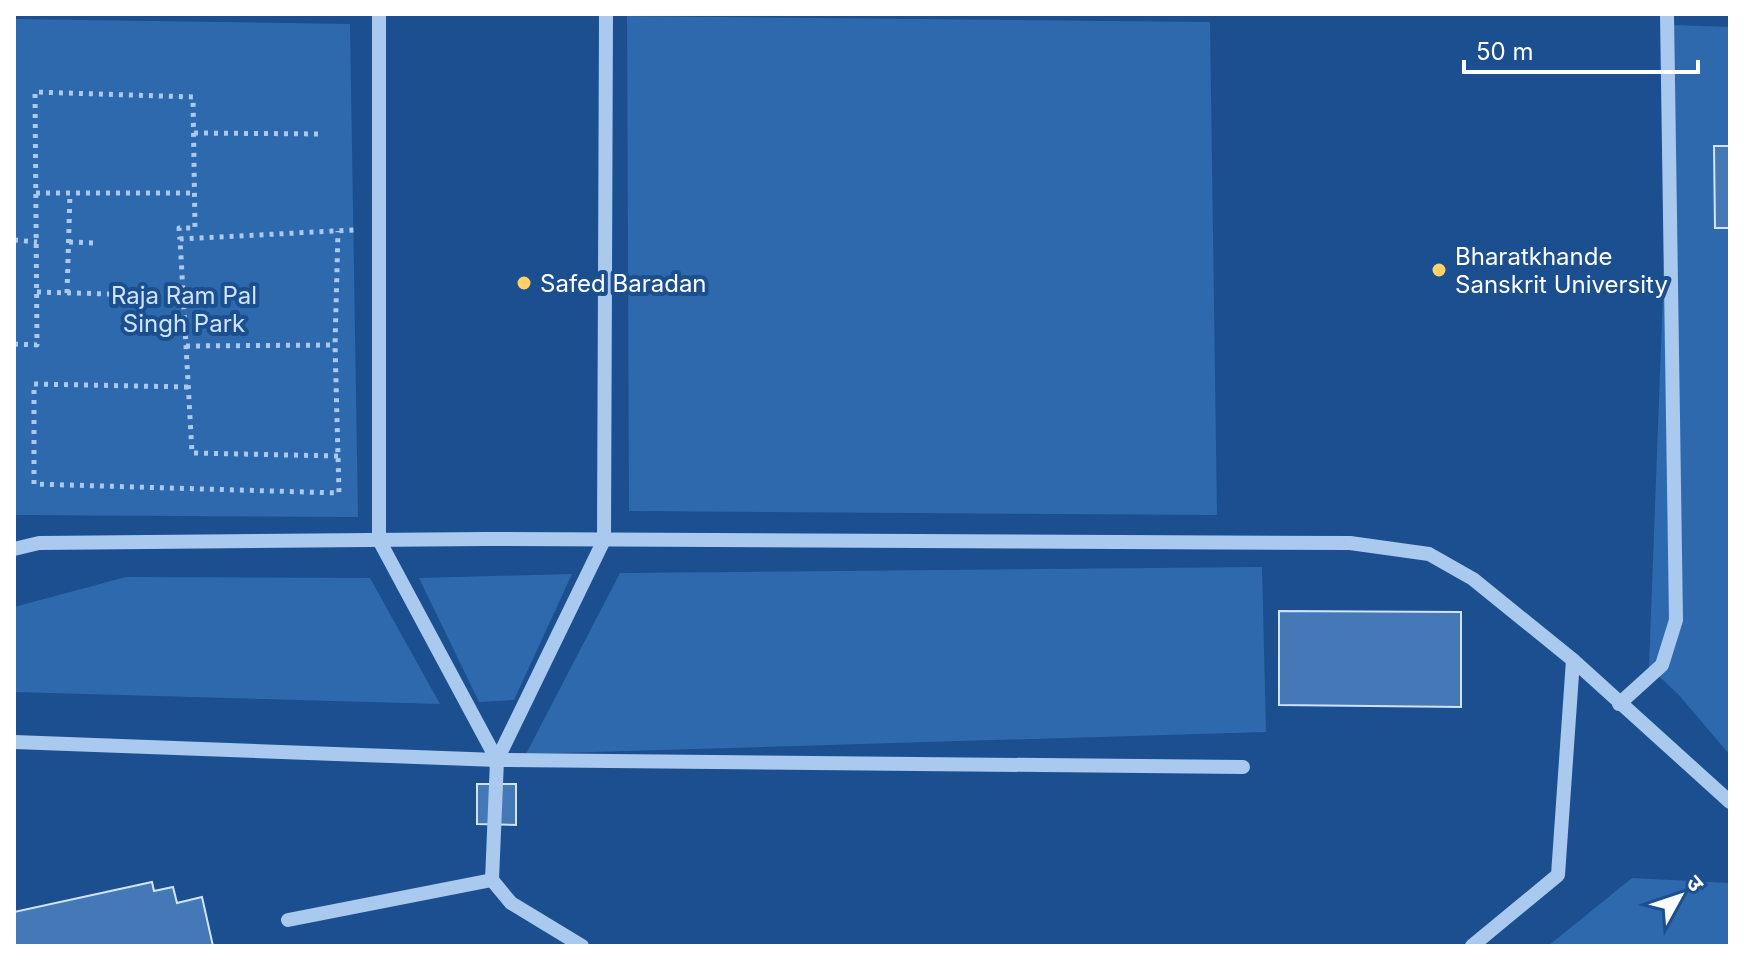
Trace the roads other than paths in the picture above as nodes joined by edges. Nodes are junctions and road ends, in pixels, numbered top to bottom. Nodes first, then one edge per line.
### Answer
1 (379, 14) edge
2 (606, 14) edge
3 (1667, 14) edge
4 (379, 540) junction
5 (604, 540) junction
6 (14, 549) edge
7 (1573, 660) junction
8 (1619, 704) junction
9 (14, 742) edge
10 (497, 760) junction
11 (1243, 767) dead end
12 (1730, 802) edge
13 (492, 880) junction
14 (288, 920) dead end
15 (582, 946) edge
16 (1472, 946) edge

1 - 4 street
2 - 5 street
3 - 8 street
4 - 5 street
4 - 6 street
4 - 10 street
5 - 7 street
5 - 10 street
7 - 8 street
7 - 16 street
8 - 12 street
9 - 10 street
10 - 11 street
10 - 13 street
13 - 14 street
13 - 15 street

